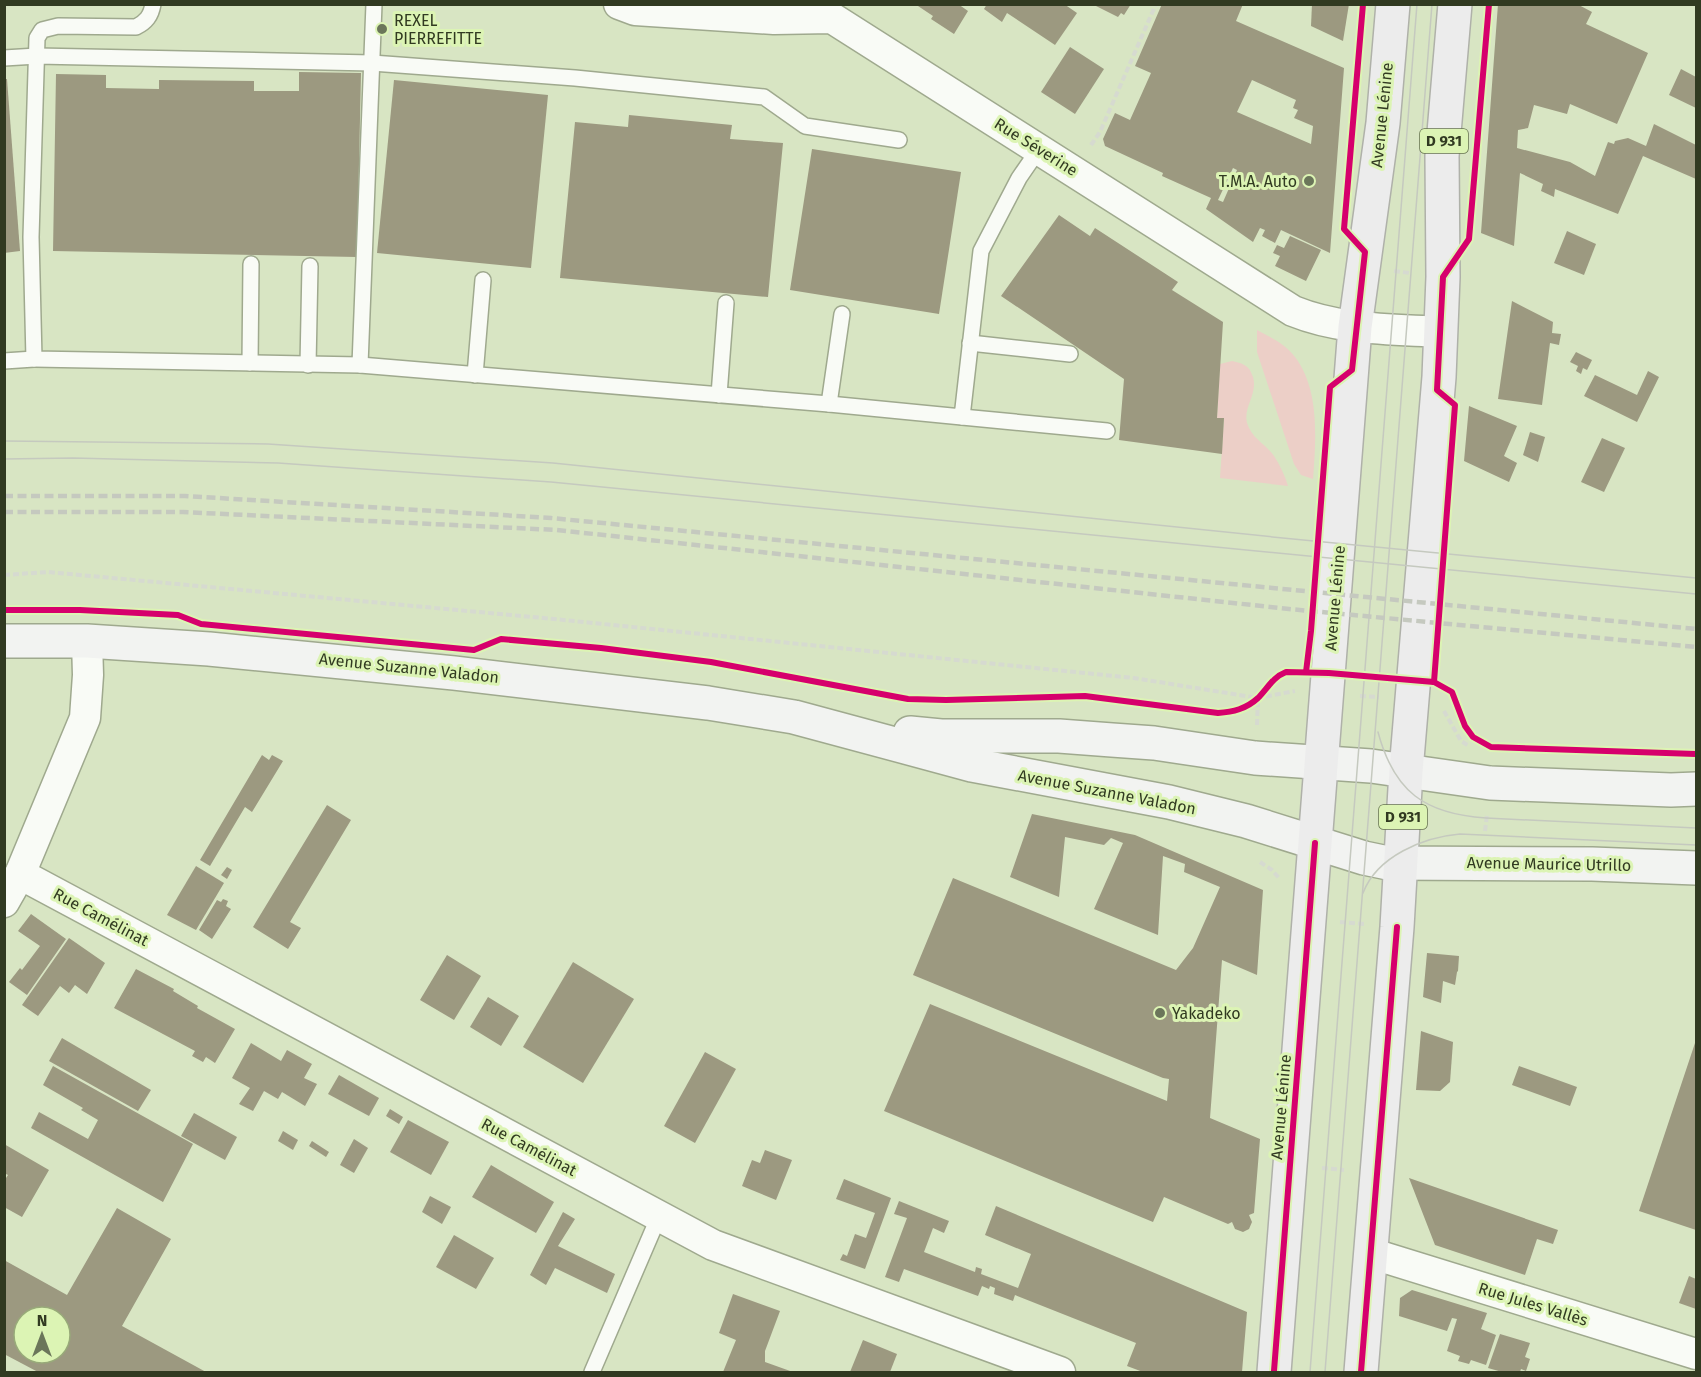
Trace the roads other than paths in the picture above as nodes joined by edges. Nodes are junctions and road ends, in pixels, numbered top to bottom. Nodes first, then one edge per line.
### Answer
1 (153, 4) edge
2 (374, 4) edge
3 (619, 4) edge
4 (1393, 4) edge
5 (1455, 4) edge
6 (828, 11) edge
7 (37, 56) junction
8 (4, 58) edge
9 (372, 63) junction
10 (899, 140) dead end
11 (1039, 149) junction
12 (251, 264) dead end
13 (310, 266) dead end
14 (483, 280) dead end
15 (726, 303) dead end
16 (842, 314) dead end
17 (1355, 327) junction
18 (1440, 332) junction
19 (970, 343) junction
20 (1070, 354) dead end
21 (34, 359) junction
22 (4, 361) edge
23 (250, 363) junction
24 (308, 364) junction
25 (360, 365) junction
26 (475, 375) junction
27 (719, 395) junction
28 (829, 404) junction
29 (962, 417) junction
30 (1107, 430) dead end
31 (4, 641) edge
32 (87, 641) junction
33 (811, 721) junction
34 (1322, 762) junction
35 (1406, 771) junction
36 (1696, 789) edge
37 (1315, 843) junction
38 (1402, 863) junction
39 (1696, 868) edge
40 (20, 874) junction
41 (4, 902) edge
42 (659, 1216) junction
43 (1370, 1253) junction
44 (1696, 1354) edge
45 (592, 1372) edge
46 (1057, 1372) edge
47 (1274, 1372) edge
48 (1361, 1372) edge

1 - 7 lane
2 - 9 lane
3 - 6 street, Rue Séverine
4 - 17 main road, Avenue Lénine
5 - 18 main road, D 931
6 - 11 street, Rue Séverine
7 - 8 lane
7 - 9 lane
7 - 21 lane
9 - 10 lane
9 - 25 lane
11 - 17 street, Rue Séverine
11 - 19 lane
12 - 23 lane
13 - 24 lane
14 - 26 lane
15 - 27 lane
16 - 28 lane
17 - 18 street, Rue Séverine
17 - 34 main road, Avenue Lénine
18 - 35 main road, D 931
19 - 20 lane
19 - 29 lane
21 - 22 lane
21 - 23 lane
23 - 24 lane
24 - 25 lane
25 - 26 lane
26 - 27 lane
27 - 28 lane
28 - 29 lane
29 - 30 lane
31 - 32 street, Avenue Suzanne Valadon
32 - 33 street, Avenue Suzanne Valadon
32 - 40 street
33 - 34 street, Avenue Suzanne Valadon
33 - 37 street, Avenue Suzanne Valadon
34 - 35 street, Avenue Suzanne Valadon
34 - 37 main road, Avenue Lénine
35 - 36 street
35 - 38 main road, D 931
37 - 38 street, Avenue Suzanne Valadon
37 - 47 main road, Avenue Lénine
38 - 39 street, Avenue Maurice Utrillo
38 - 43 main road, D 931
40 - 41 street
40 - 42 street, Rue Camélinat
42 - 45 lane
42 - 46 street, Rue Camélinat
43 - 44 street, Rue Jules Vallès
43 - 48 main road, D 931

